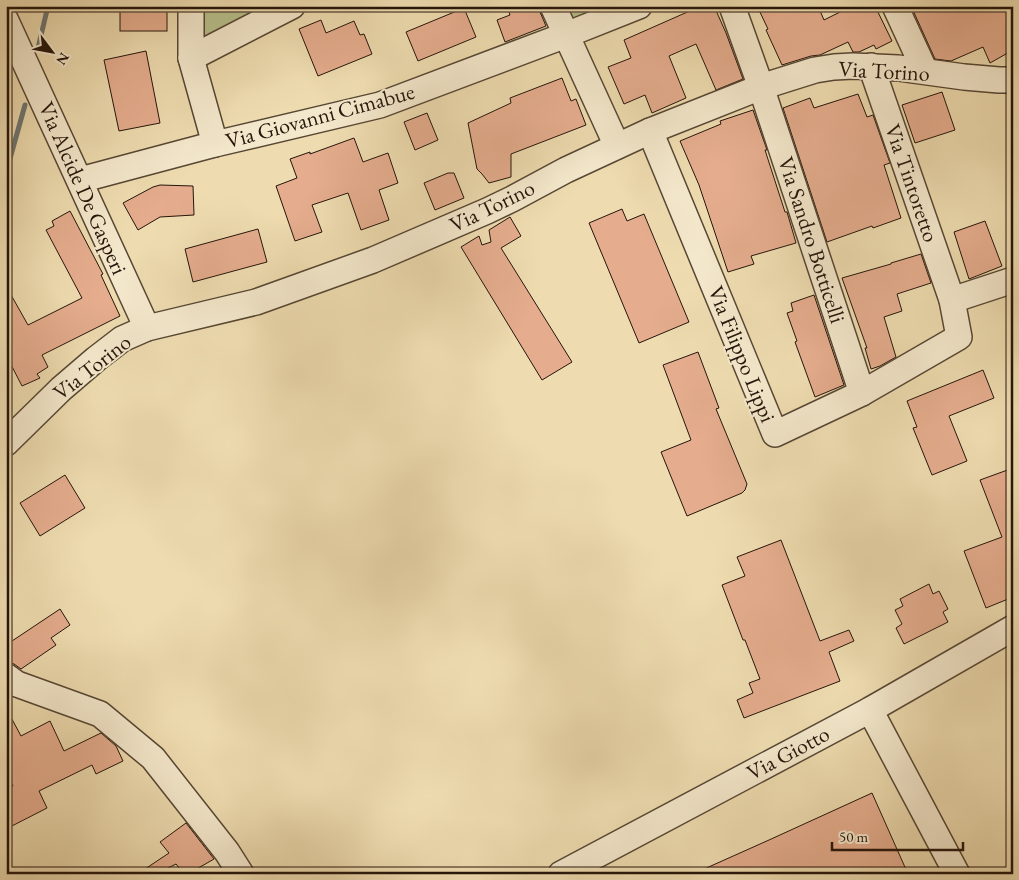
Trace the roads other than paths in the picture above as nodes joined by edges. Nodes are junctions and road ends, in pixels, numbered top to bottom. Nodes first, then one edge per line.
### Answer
1 (191, 6) edge
2 (292, 6) edge
3 (553, 6) edge
4 (639, 6) edge
5 (732, 6) edge
6 (895, 6) edge
7 (6, 21) edge
8 (566, 36) junction
9 (191, 58) junction
10 (871, 66) junction
11 (924, 71) junction
12 (1013, 80) edge
13 (761, 87) junction
14 (650, 131) junction
15 (215, 144) junction
16 (617, 146) junction
17 (80, 180) junction
18 (1013, 280) edge
19 (952, 300) junction
20 (147, 328) junction
21 (862, 393) junction
22 (6, 443) edge
23 (1013, 628) edge
24 (6, 676) edge
25 (870, 710) junction
26 (241, 874) edge
27 (561, 874) edge
28 (957, 874) edge

1 - 9 street
2 - 9 street
3 - 8 street
4 - 8 street, Via Giovanni Cimabue
5 - 13 street, Via Sandro Botticelli
6 - 11 street
7 - 17 street, Via Alcide De Gasperi
8 - 15 street, Via Giovanni Cimabue
8 - 16 street
9 - 15 street
10 - 11 street, Via Torino
10 - 13 street, Via Torino
10 - 19 street, Via Tintoretto
11 - 12 street, Via Torino
13 - 14 street, Via Torino
13 - 21 street, Via Sandro Botticelli
14 - 16 street, Via Torino
14 - 21 street, Via Filippo Lippi
15 - 17 street, Via Giovanni Cimabue
16 - 20 street, Via Torino
17 - 20 street, Via Alcide De Gasperi
18 - 19 street
19 - 21 street, Via Filippo Lippi
20 - 22 street, Via Torino
23 - 25 street, Via Giotto
24 - 26 street
25 - 27 street, Via Giotto
25 - 28 street

